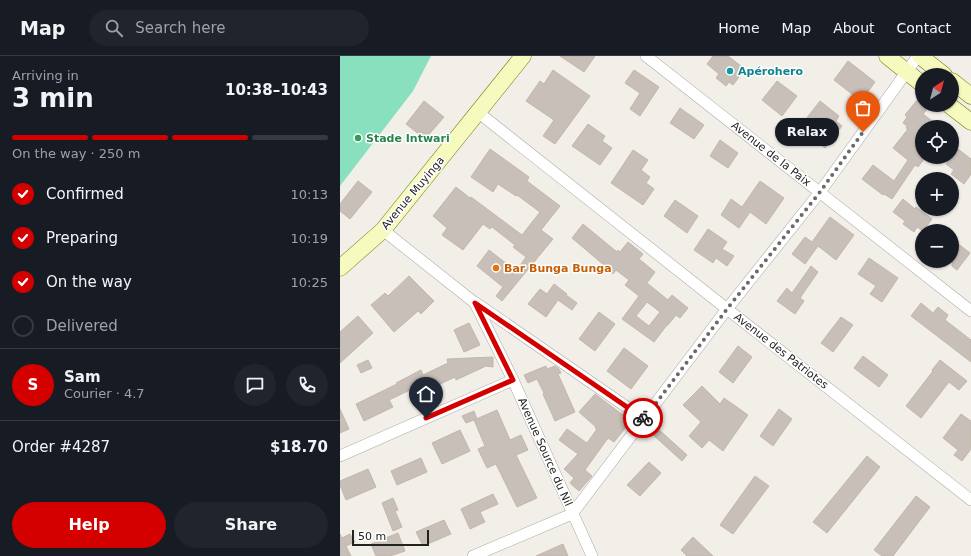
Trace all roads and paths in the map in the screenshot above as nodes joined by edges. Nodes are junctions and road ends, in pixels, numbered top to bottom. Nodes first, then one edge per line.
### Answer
1 (523, 56) edge
2 (646, 56) edge
3 (887, 56) edge
4 (919, 56) edge
5 (935, 68) edge
6 (906, 71) junction
7 (915, 78) edge
8 (959, 87) edge
9 (971, 96) edge
10 (479, 112) junction
11 (958, 112) edge
12 (971, 122) edge
13 (820, 192) junction
14 (383, 230) junction
15 (340, 268) edge
16 (475, 303) junction
17 (727, 309) junction
18 (971, 311) edge
19 (513, 380) junction
20 (644, 419) junction
21 (340, 456) edge
22 (971, 500) edge
23 (572, 514) junction
24 (473, 556) edge
25 (592, 556) edge

1 - 10 street, Avenue Muyinga
2 - 13 street, Avenue de la Paix
3 - 6 street
4 - 5 street
4 - 6 street
6 - 7 street
6 - 13 street
8 - 9 street
10 - 14 street, Avenue Muyinga
10 - 17 street, Avenue des Patriotes
11 - 12 street
13 - 17 street
13 - 18 street, Avenue de la Paix
14 - 15 street, Avenue Muyinga
14 - 16 street, Avenue Source du Nil
16 - 19 street, Avenue Source du Nil
16 - 20 street
17 - 20 street
17 - 22 street, Avenue des Patriotes
19 - 21 street
19 - 23 street, Avenue Source du Nil
20 - 23 street
23 - 24 street
23 - 25 street, Avenue Source du Nil

